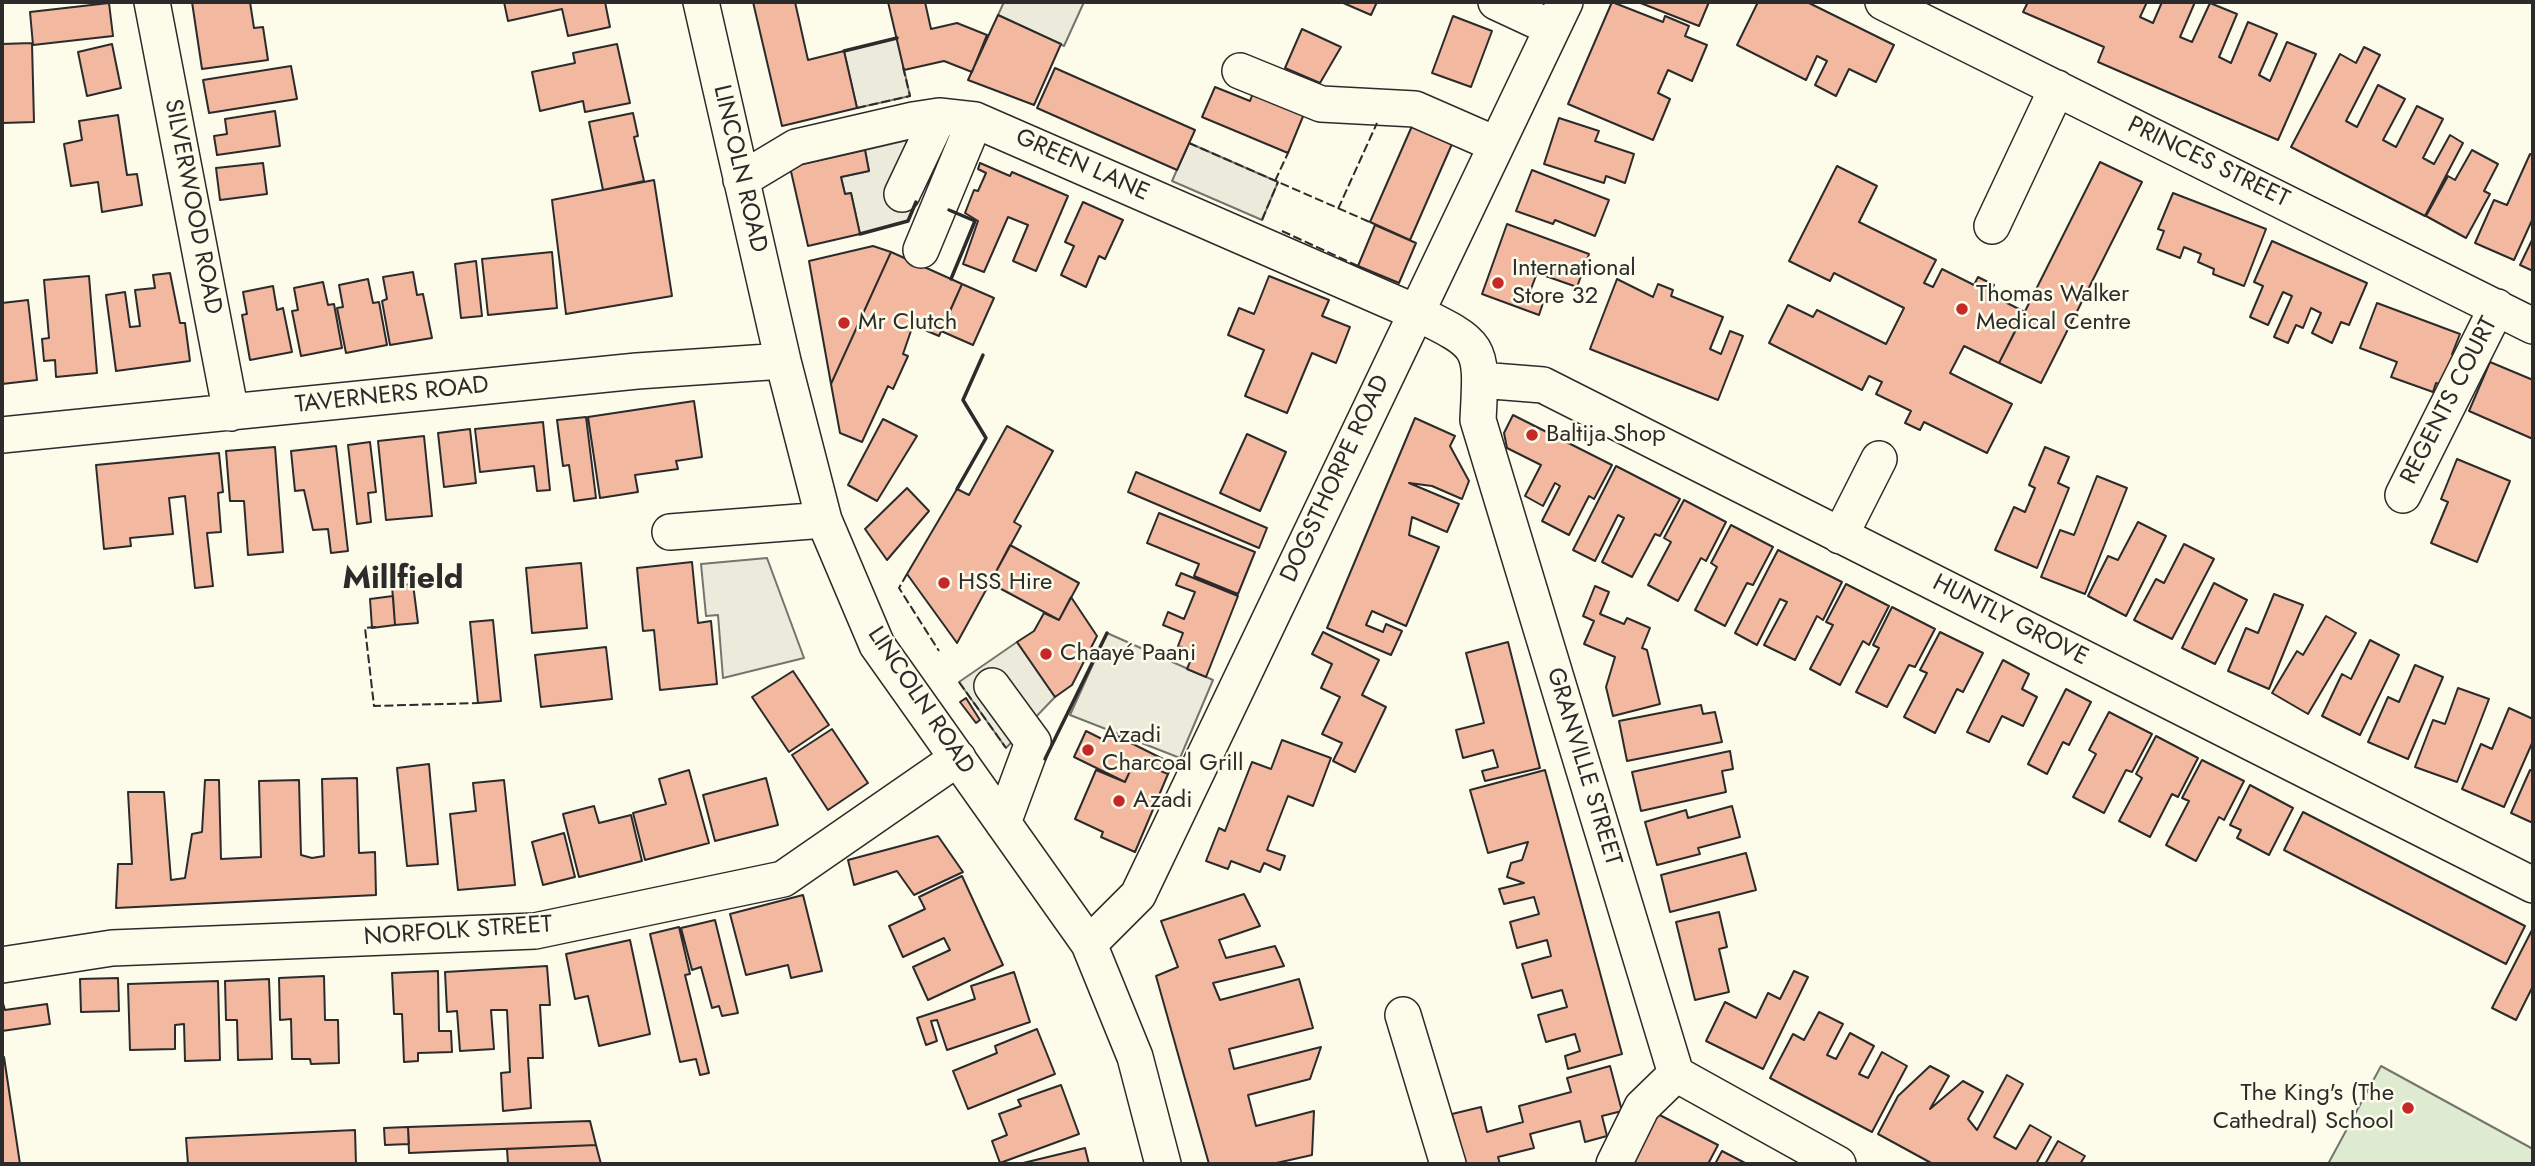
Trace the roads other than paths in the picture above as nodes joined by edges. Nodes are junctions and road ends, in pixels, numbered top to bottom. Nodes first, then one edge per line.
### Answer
1 (152, 2) edge
2 (701, 2) edge
3 (1496, 2) edge
4 (1883, 2) edge
5 (1924, 11) edge
6 (1558, 15) edge
7 (1240, 71) dead end
8 (2057, 88) junction
9 (939, 116) junction
10 (975, 120) junction
11 (1495, 144) junction
12 (741, 180) junction
13 (902, 194) dead end
14 (1992, 226) dead end
15 (920, 250) dead end
16 (2497, 307) junction
17 (1415, 312) junction
18 (2533, 326) edge
19 (783, 361) junction
20 (1480, 380) junction
21 (231, 413) junction
22 (2, 435) edge
23 (1879, 459) dead end
24 (2403, 495) dead end
25 (824, 520) junction
26 (670, 532) dead end
27 (1840, 536) junction
28 (992, 686) dead end
29 (958, 758) junction
30 (1003, 822) junction
31 (2533, 885) edge
32 (1089, 944) junction
33 (2, 965) edge
34 (1403, 1015) dead end
35 (1676, 1074) junction
36 (1163, 1164) edge
37 (1448, 1164) edge
38 (1614, 1164) edge
39 (1838, 1164) edge

1 - 21 street, SILVERWOOD ROAD
2 - 12 street, LINCOLN ROAD
3 - 6 street
4 - 5 street, PRINCES STREET
5 - 8 street, PRINCES STREET
6 - 11 street, DOGSTHORPE ROAD
7 - 11 street
8 - 14 street
8 - 16 street, PRINCES STREET
9 - 10 street, GREEN LANE
9 - 12 street, GREEN LANE
9 - 13 street
10 - 15 street
10 - 17 street, GREEN LANE
11 - 17 street, DOGSTHORPE ROAD
12 - 19 street, LINCOLN ROAD
16 - 18 street, PRINCES STREET
16 - 24 street, REGENTS COURT
17 - 20 street, GRANVILLE STREET
17 - 32 street, DOGSTHORPE ROAD
19 - 21 street, TAVERNERS ROAD
19 - 25 street, LINCOLN ROAD
20 - 27 street, HUNTLY GROVE
20 - 35 street, GRANVILLE STREET
21 - 22 street, TAVERNERS ROAD
23 - 27 street
25 - 26 street
25 - 29 street, LINCOLN ROAD
27 - 31 street, HUNTLY GROVE
28 - 30 street
29 - 30 street, LINCOLN ROAD
29 - 33 street, NORFOLK STREET
30 - 32 street, LINCOLN ROAD
32 - 36 street, LINCOLN ROAD
34 - 37 street
35 - 38 street
35 - 39 street

